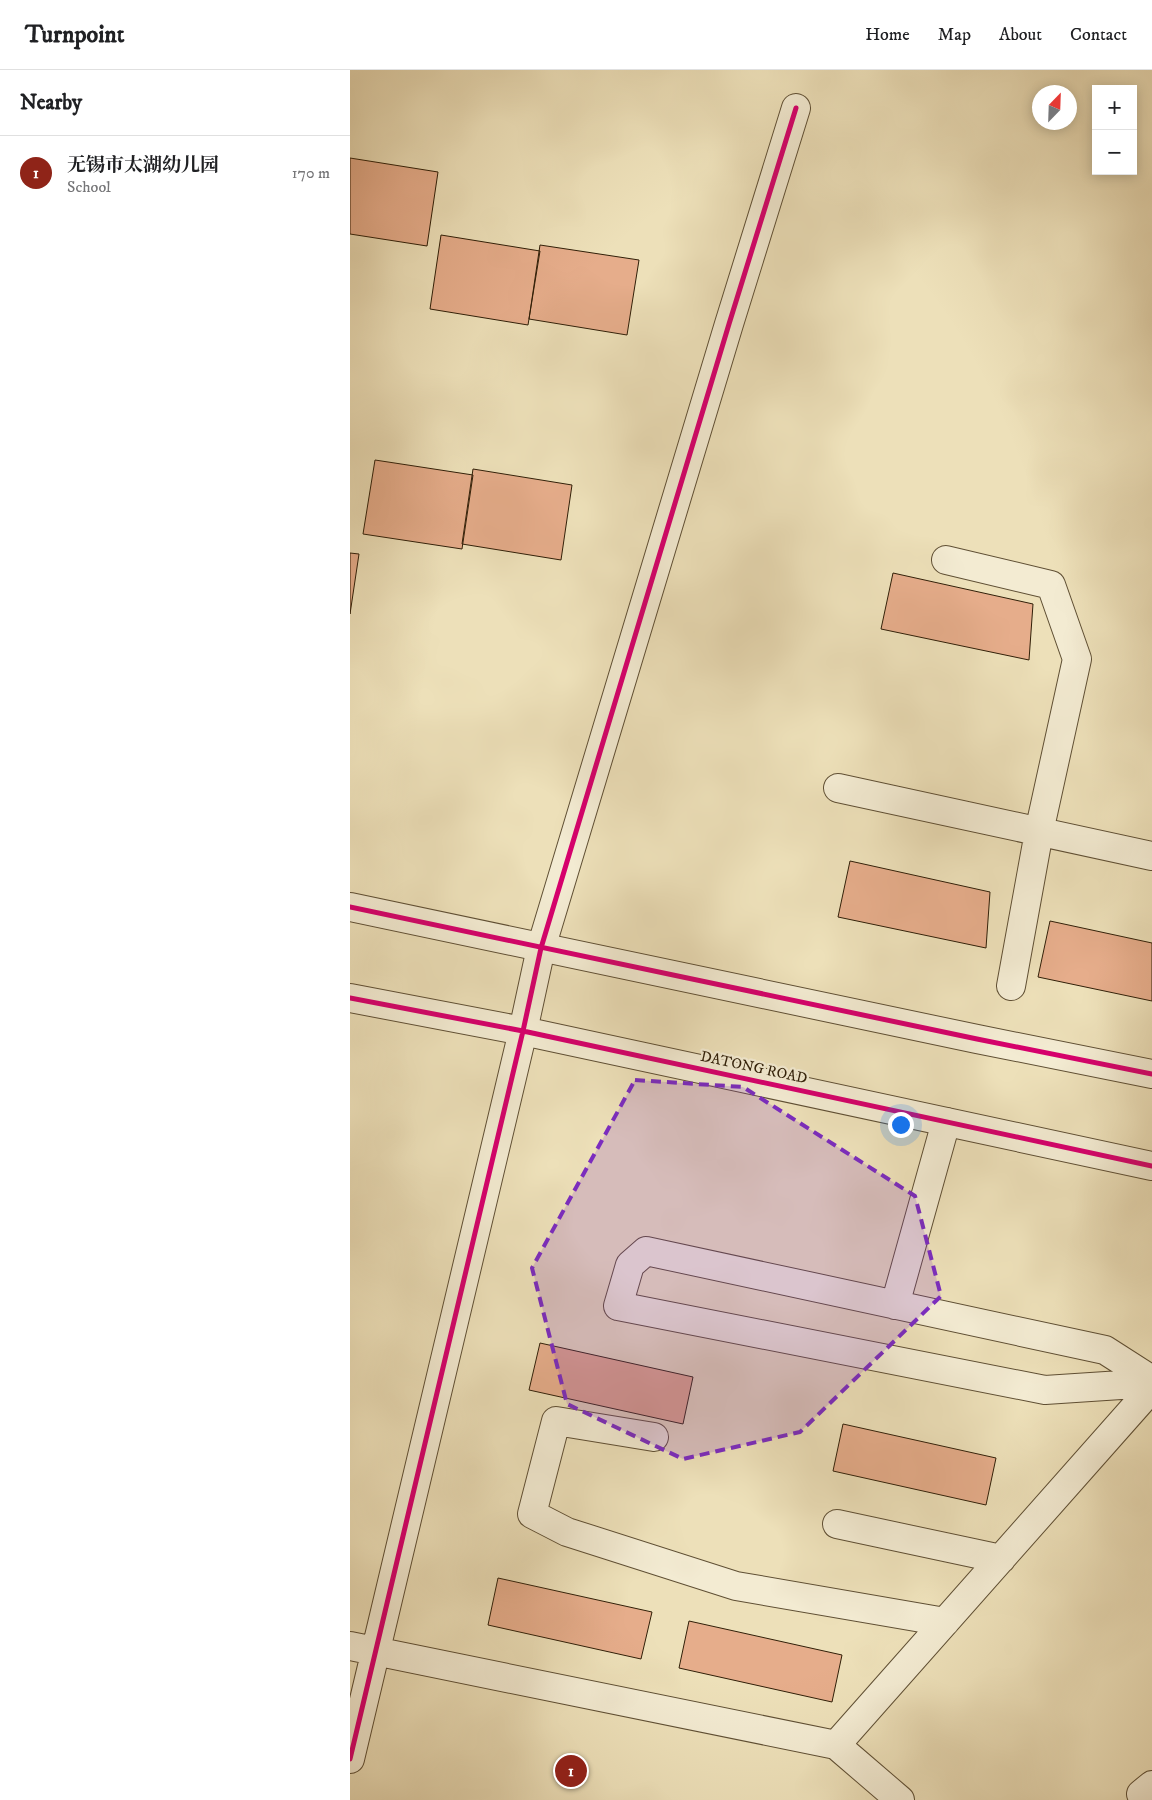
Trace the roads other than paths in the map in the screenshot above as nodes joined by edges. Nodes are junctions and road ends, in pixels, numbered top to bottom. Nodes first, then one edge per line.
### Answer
1 (796, 108) dead end
2 (946, 560) dead end
3 (838, 788) dead end
4 (1039, 832) junction
5 (1152, 856) edge
6 (350, 907) edge
7 (541, 948) junction
8 (1011, 986) dead end
9 (350, 998) edge
10 (523, 1030) junction
11 (1152, 1074) edge
12 (946, 1122) junction
13 (1152, 1166) edge
14 (895, 1305) junction
15 (1152, 1381) edge
16 (1152, 1388) edge
17 (654, 1437) dead end
18 (837, 1524) dead end
19 (1001, 1559) junction
20 (945, 1622) junction
21 (363, 1648) edge
22 (836, 1745) junction
23 (350, 1759) edge
24 (900, 1800) edge

1 - 7 street
2 - 4 street
3 - 4 street
4 - 5 street
4 - 8 street
6 - 7 street
7 - 10 street
7 - 11 street
9 - 10 street, DATONG ROAD
10 - 12 street, DATONG ROAD
10 - 21 street
12 - 13 street, DATONG ROAD
12 - 14 street
14 - 15 street
14 - 15 street
16 - 19 street
17 - 20 street
18 - 19 street
19 - 20 street
20 - 22 street
21 - 22 street
21 - 23 street
22 - 24 street

